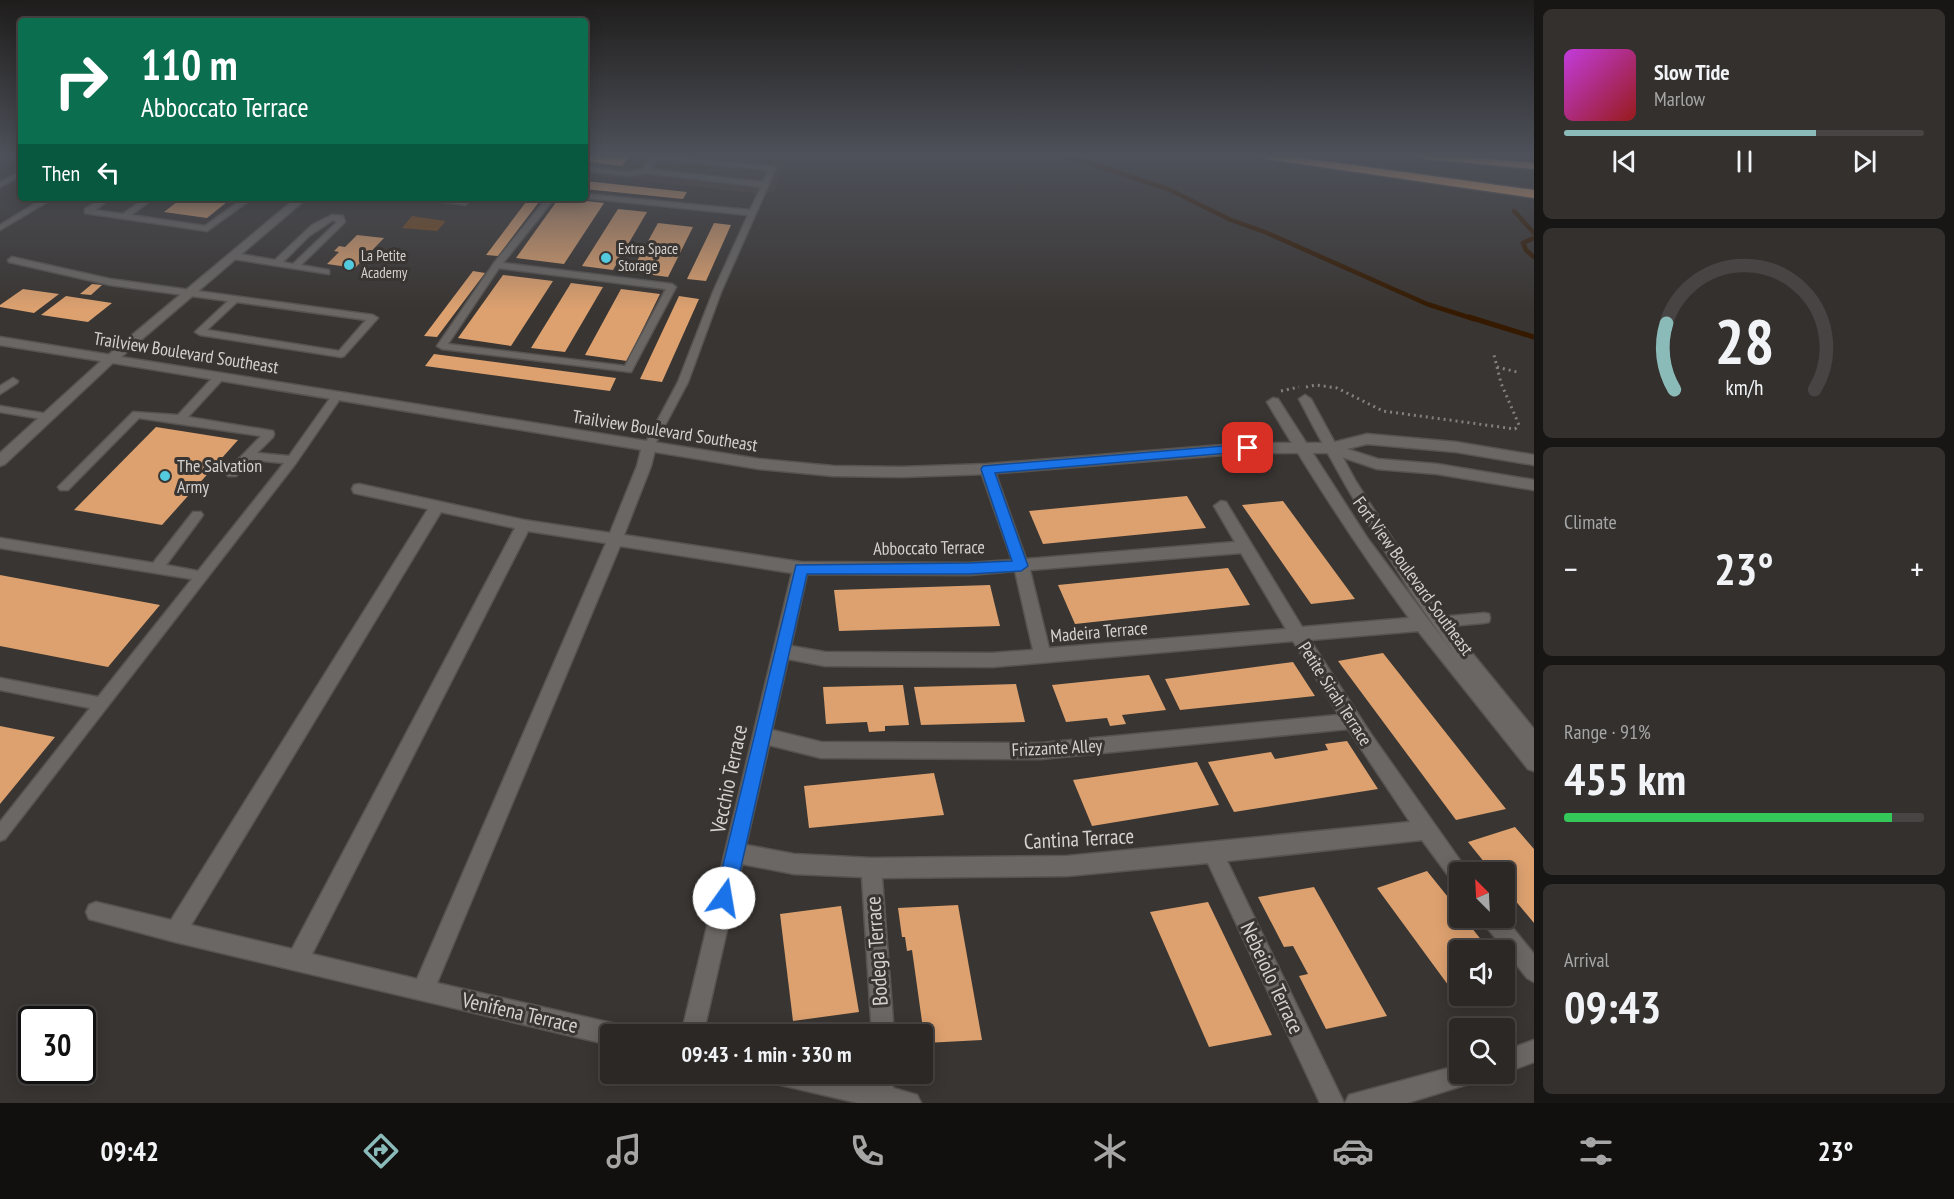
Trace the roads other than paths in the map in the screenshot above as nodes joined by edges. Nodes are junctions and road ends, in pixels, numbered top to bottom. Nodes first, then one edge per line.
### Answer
1 (34, 207) edge
2 (92, 207) edge
3 (137, 207) edge
4 (236, 207) edge
5 (291, 207) edge
6 (543, 207) edge
7 (698, 207) edge
8 (756, 207) edge
9 (753, 213) junction
10 (125, 216) junction
11 (0, 228) edge
12 (234, 256) junction
13 (12, 260) dead end
14 (277, 263) junction
15 (497, 266) junction
16 (294, 267) junction
17 (326, 272) dead end
18 (191, 292) junction
19 (235, 299) junction
20 (0, 341) edge
21 (111, 359) junction
22 (220, 376) junction
23 (13, 381) dead end
24 (0, 391) edge
25 (337, 396) junction
26 (1305, 399) road end
27 (1273, 402) road end
28 (0, 409) edge
29 (48, 417) junction
30 (180, 419) junction
31 (649, 446) junction
32 (1301, 448) junction
33 (1331, 448) junction
34 (248, 456) junction
35 (292, 460) junction
36 (1534, 460) edge
37 (0, 461) edge
38 (987, 469) junction
39 (232, 473) dead end
40 (1534, 485) edge
41 (64, 487) dead end
42 (359, 489) dead end
43 (437, 506) junction
44 (1221, 506) dead end
45 (197, 515) dead end
46 (524, 525) junction
47 (615, 540) junction
48 (0, 543) edge
49 (1245, 547) junction
50 (1021, 566) junction
51 (801, 568) junction
52 (156, 569) junction
53 (201, 576) junction
54 (1484, 618) dead end
55 (1440, 622) junction
56 (1421, 624) junction
57 (1298, 634) junction
58 (780, 651) junction
59 (1043, 657) junction
60 (0, 684) edge
61 (102, 704) junction
62 (1353, 722) junction
63 (761, 735) junction
64 (1534, 742) edge
65 (1534, 763) edge
66 (1426, 830) junction
67 (0, 834) edge
68 (735, 853) junction
69 (1213, 853) junction
70 (1450, 862) edge
71 (871, 868) junction
72 (96, 912) dead end
73 (1500, 928) edge
74 (175, 932) junction
75 (297, 961) junction
76 (1534, 971) edge
77 (423, 991) junction
78 (695, 1024) edge
79 (882, 1024) edge
80 (600, 1031) edge
81 (1534, 1051) edge
82 (1515, 1058) edge
83 (1449, 1079) edge
84 (823, 1084) edge
85 (882, 1084) edge
86 (881, 1098) junction
87 (909, 1103) edge
88 (1332, 1103) edge
89 (1357, 1103) edge

1 - 11 lane
2 - 10 lane
3 - 10 lane
4 - 10 lane
5 - 12 street
6 - 15 lane
7 - 9 lane
8 - 9 lane
9 - 31 lane
12 - 14 lane
12 - 18 street
13 - 18 lane
14 - 16 lane
14 - 16 lane
15 - 15 lane
16 - 17 lane
18 - 19 lane
18 - 21 street
19 - 19 lane
20 - 21 street, Trailview Boulevard Southeast
21 - 22 street, Trailview Boulevard Southeast
21 - 29 street
22 - 25 street, Trailview Boulevard Southeast
22 - 30 lane
23 - 24 lane
25 - 31 street, Trailview Boulevard Southeast
25 - 35 lane
26 - 33 street, Fort View Boulevard Southeast
27 - 32 street, Fort View Boulevard Southeast
28 - 29 lane
29 - 37 street
30 - 34 lane
30 - 41 lane
31 - 38 street, Trailview Boulevard Southeast
31 - 47 street
32 - 33 street, Trailview Boulevard Southeast
32 - 38 street, Trailview Boulevard Southeast
32 - 56 street, Fort View Boulevard Southeast
33 - 36 street, Trailview Boulevard Southeast
33 - 40 street, Trailview Boulevard Southeast
33 - 55 street, Fort View Boulevard Southeast
34 - 35 lane
34 - 39 lane
35 - 53 lane
38 - 50 street
42 - 43 street, Abboccato Terrace
43 - 46 street, Abboccato Terrace
43 - 74 street
44 - 49 street, Petite Sirah Terrace
45 - 52 lane
46 - 47 street, Abboccato Terrace
46 - 75 street
47 - 51 street, Abboccato Terrace
47 - 77 street
48 - 52 lane
49 - 50 street, Abboccato Terrace
49 - 57 street, Petite Sirah Terrace
50 - 51 street, Abboccato Terrace
50 - 59 street
51 - 58 street, Vecchio Terrace
52 - 53 lane
53 - 61 lane
54 - 55 lane
55 - 64 street, Fort View Boulevard Southeast
56 - 57 street, Madeira Terrace
56 - 65 street, Fort View Boulevard Southeast
57 - 59 street, Madeira Terrace
57 - 62 street, Petite Sirah Terrace
58 - 59 street, Madeira Terrace
58 - 63 street, Vecchio Terrace
60 - 61 lane
61 - 67 lane
62 - 63 street, Frizzante Alley
62 - 66 street, Petite Sirah Terrace
63 - 68 street, Vecchio Terrace
66 - 69 street, Cantina Terrace
66 - 70 street, Petite Sirah Terrace
68 - 71 street, Cantina Terrace
68 - 78 street, Vecchio Terrace
69 - 71 street, Cantina Terrace
69 - 88 street, Nebeiolo Terrace
71 - 79 street, Bodega Terrace
72 - 74 street, Venifena Terrace
73 - 76 street
74 - 75 street, Venifena Terrace
75 - 77 street, Venifena Terrace
77 - 80 street, Venifena Terrace
81 - 82 street
83 - 89 street
84 - 86 street
85 - 86 street
86 - 87 street

